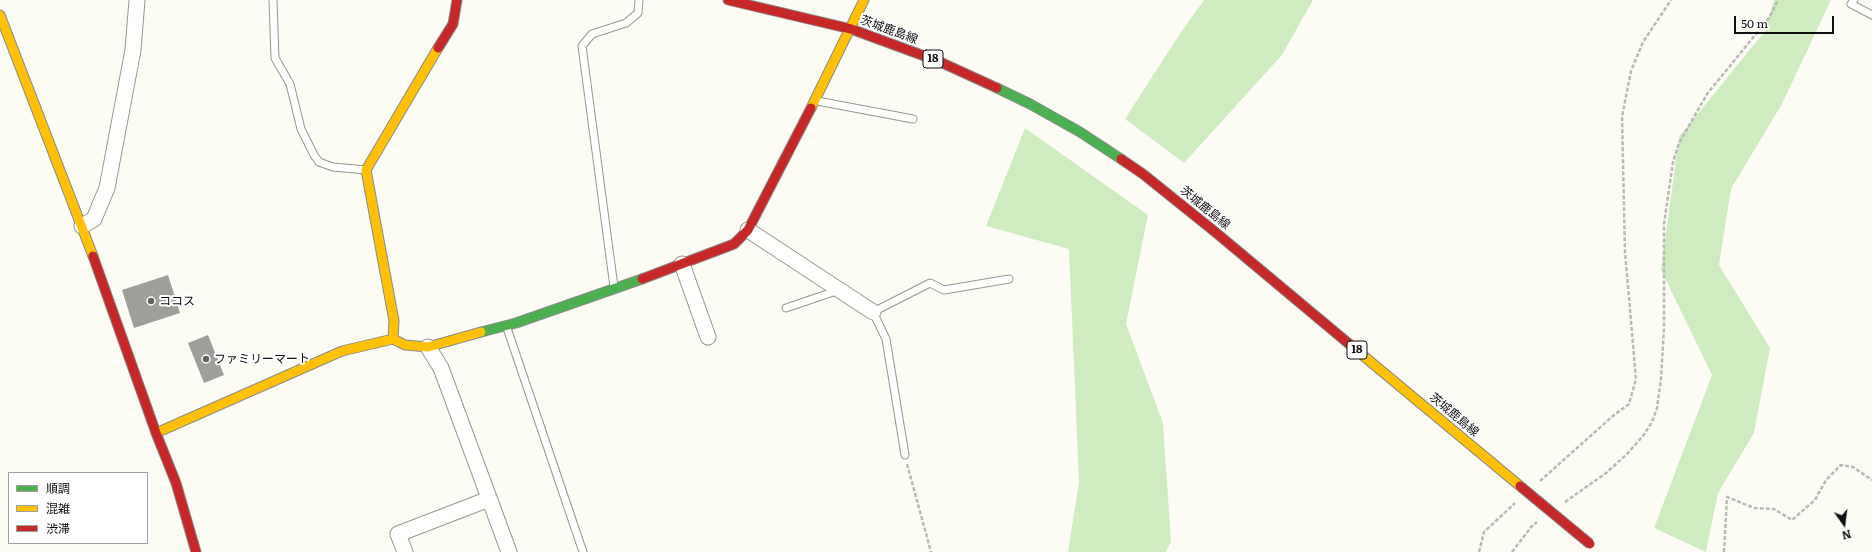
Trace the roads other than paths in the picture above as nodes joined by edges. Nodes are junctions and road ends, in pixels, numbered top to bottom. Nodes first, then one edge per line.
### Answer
1 (137, 0) edge
2 (273, 0) edge
3 (457, 0) edge
4 (639, 0) edge
5 (728, 0) edge
6 (864, 0) edge
7 (1854, 0) edge
8 (1872, 14) edge
9 (0, 15) edge
10 (852, 29) junction
11 (815, 101) junction
12 (913, 119) dead end
13 (366, 170) junction
14 (82, 226) junction
15 (748, 230) junction
16 (682, 264) junction
17 (1009, 279) dead end
18 (614, 290) junction
19 (839, 290) junction
20 (786, 308) dead end
21 (873, 312) junction
22 (506, 326) junction
23 (708, 337) dead end
24 (393, 339) junction
25 (428, 347) junction
26 (156, 433) junction
27 (905, 455) road end
28 (489, 499) junction
29 (196, 552) edge
30 (405, 552) edge
31 (509, 552) edge
32 (583, 552) edge
33 (1599, 552) edge

1 - 14 street
2 - 13 lane
3 - 13 street
4 - 18 lane
5 - 10 street, 茨城鹿島線 / 18
6 - 10 street
7 - 8 lane
9 - 14 street
10 - 11 street
10 - 33 street, 茨城鹿島線 / 18, bridge
11 - 12 lane
11 - 15 street
13 - 24 street
14 - 26 street
15 - 16 street
15 - 19 street
16 - 18 street
16 - 23 street
17 - 21 lane
18 - 22 street
19 - 20 lane
19 - 21 street
21 - 27 lane
22 - 25 street
22 - 32 lane
24 - 25 street
24 - 26 street
25 - 28 street
26 - 29 street
28 - 30 street
28 - 31 street

